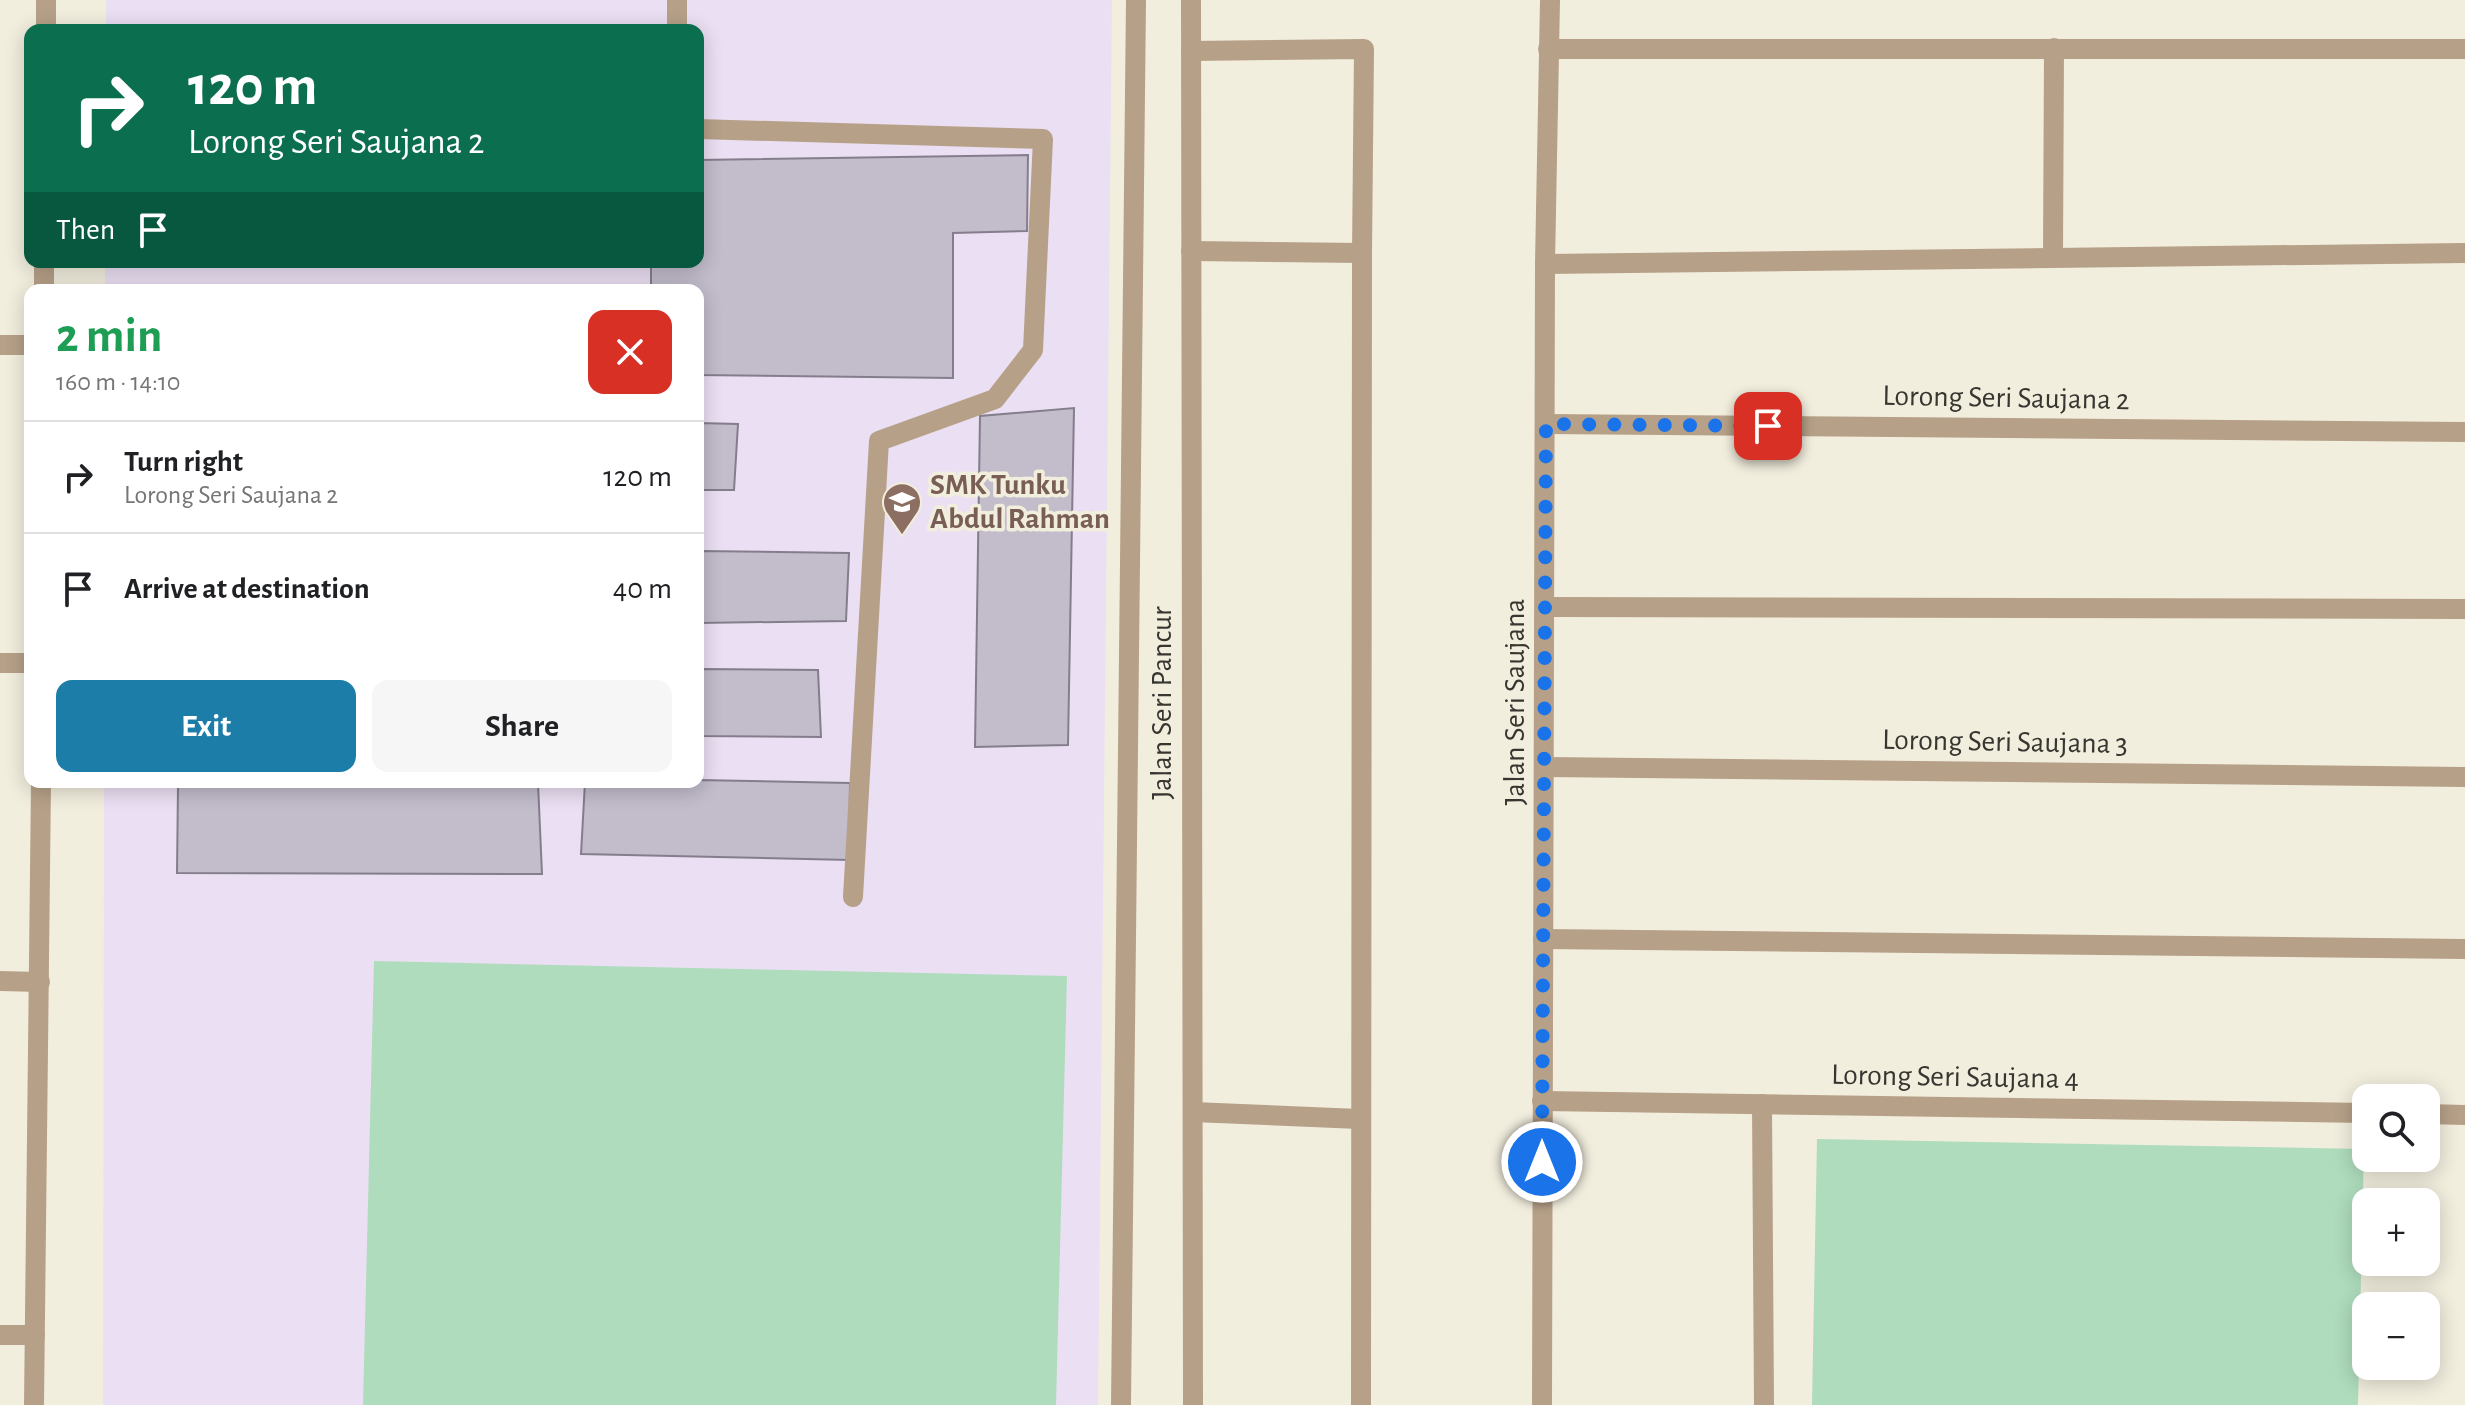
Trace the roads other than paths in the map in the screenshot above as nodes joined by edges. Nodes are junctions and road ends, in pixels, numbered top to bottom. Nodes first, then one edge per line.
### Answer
1 (46, 0) edge
2 (677, 0) edge
3 (1136, 0) edge
4 (1191, 0) edge
5 (1550, 0) edge
6 (46, 24) edge
7 (677, 24) edge
8 (2054, 48) junction
9 (1548, 49) junction
10 (2465, 49) edge
11 (1191, 51) junction
12 (704, 129) edge
13 (1191, 251) junction
14 (1362, 253) junction
15 (2465, 253) edge
16 (2053, 256) junction
17 (1545, 264) junction
18 (0, 345) edge
19 (24, 345) edge
20 (1546, 424) junction
21 (2465, 432) edge
22 (1545, 607) junction
23 (2465, 609) edge
24 (0, 663) edge
25 (24, 663) edge
26 (1545, 767) junction
27 (2465, 777) edge
28 (41, 788) edge
29 (853, 897) dead end
30 (1543, 939) junction
31 (2465, 949) edge
32 (0, 981) edge
33 (40, 982) junction
34 (1542, 1101) junction
35 (1762, 1104) junction
36 (1193, 1112) junction
37 (2352, 1113) edge
38 (2440, 1114) edge
39 (2465, 1115) edge
40 (1359, 1119) junction
41 (0, 1335) edge
42 (35, 1335) junction
43 (34, 1405) edge
44 (1121, 1405) edge
45 (1193, 1405) edge
46 (1361, 1405) edge
47 (1542, 1405) edge
48 (1764, 1405) edge

1 - 6 street
2 - 7 street
3 - 44 street
4 - 11 street, Jalan Seri Pancur
5 - 9 street, Jalan Seri Saujana
8 - 9 street
8 - 10 street
8 - 16 street
9 - 17 street, Jalan Seri Saujana
11 - 13 street, Jalan Seri Pancur
11 - 14 street
12 - 29 street
13 - 14 street
13 - 36 street, Jalan Seri Pancur
14 - 40 street
15 - 16 street
16 - 17 street
17 - 20 street, Jalan Seri Saujana
18 - 19 street
20 - 21 street, Lorong Seri Saujana 2
20 - 22 street, Jalan Seri Saujana
22 - 23 street
22 - 26 street, Jalan Seri Saujana
24 - 25 street
26 - 27 street, Lorong Seri Saujana 3
26 - 30 street, Jalan Seri Saujana
28 - 33 street
30 - 31 street
30 - 34 street, Jalan Seri Saujana
32 - 33 street
33 - 42 street
34 - 35 street, Lorong Seri Saujana 4
34 - 47 street, Jalan Seri Saujana
35 - 37 street, Lorong Seri Saujana 4
35 - 48 street
36 - 40 street
36 - 45 street, Jalan Seri Pancur
38 - 39 street
40 - 46 street
41 - 42 street
42 - 43 street

